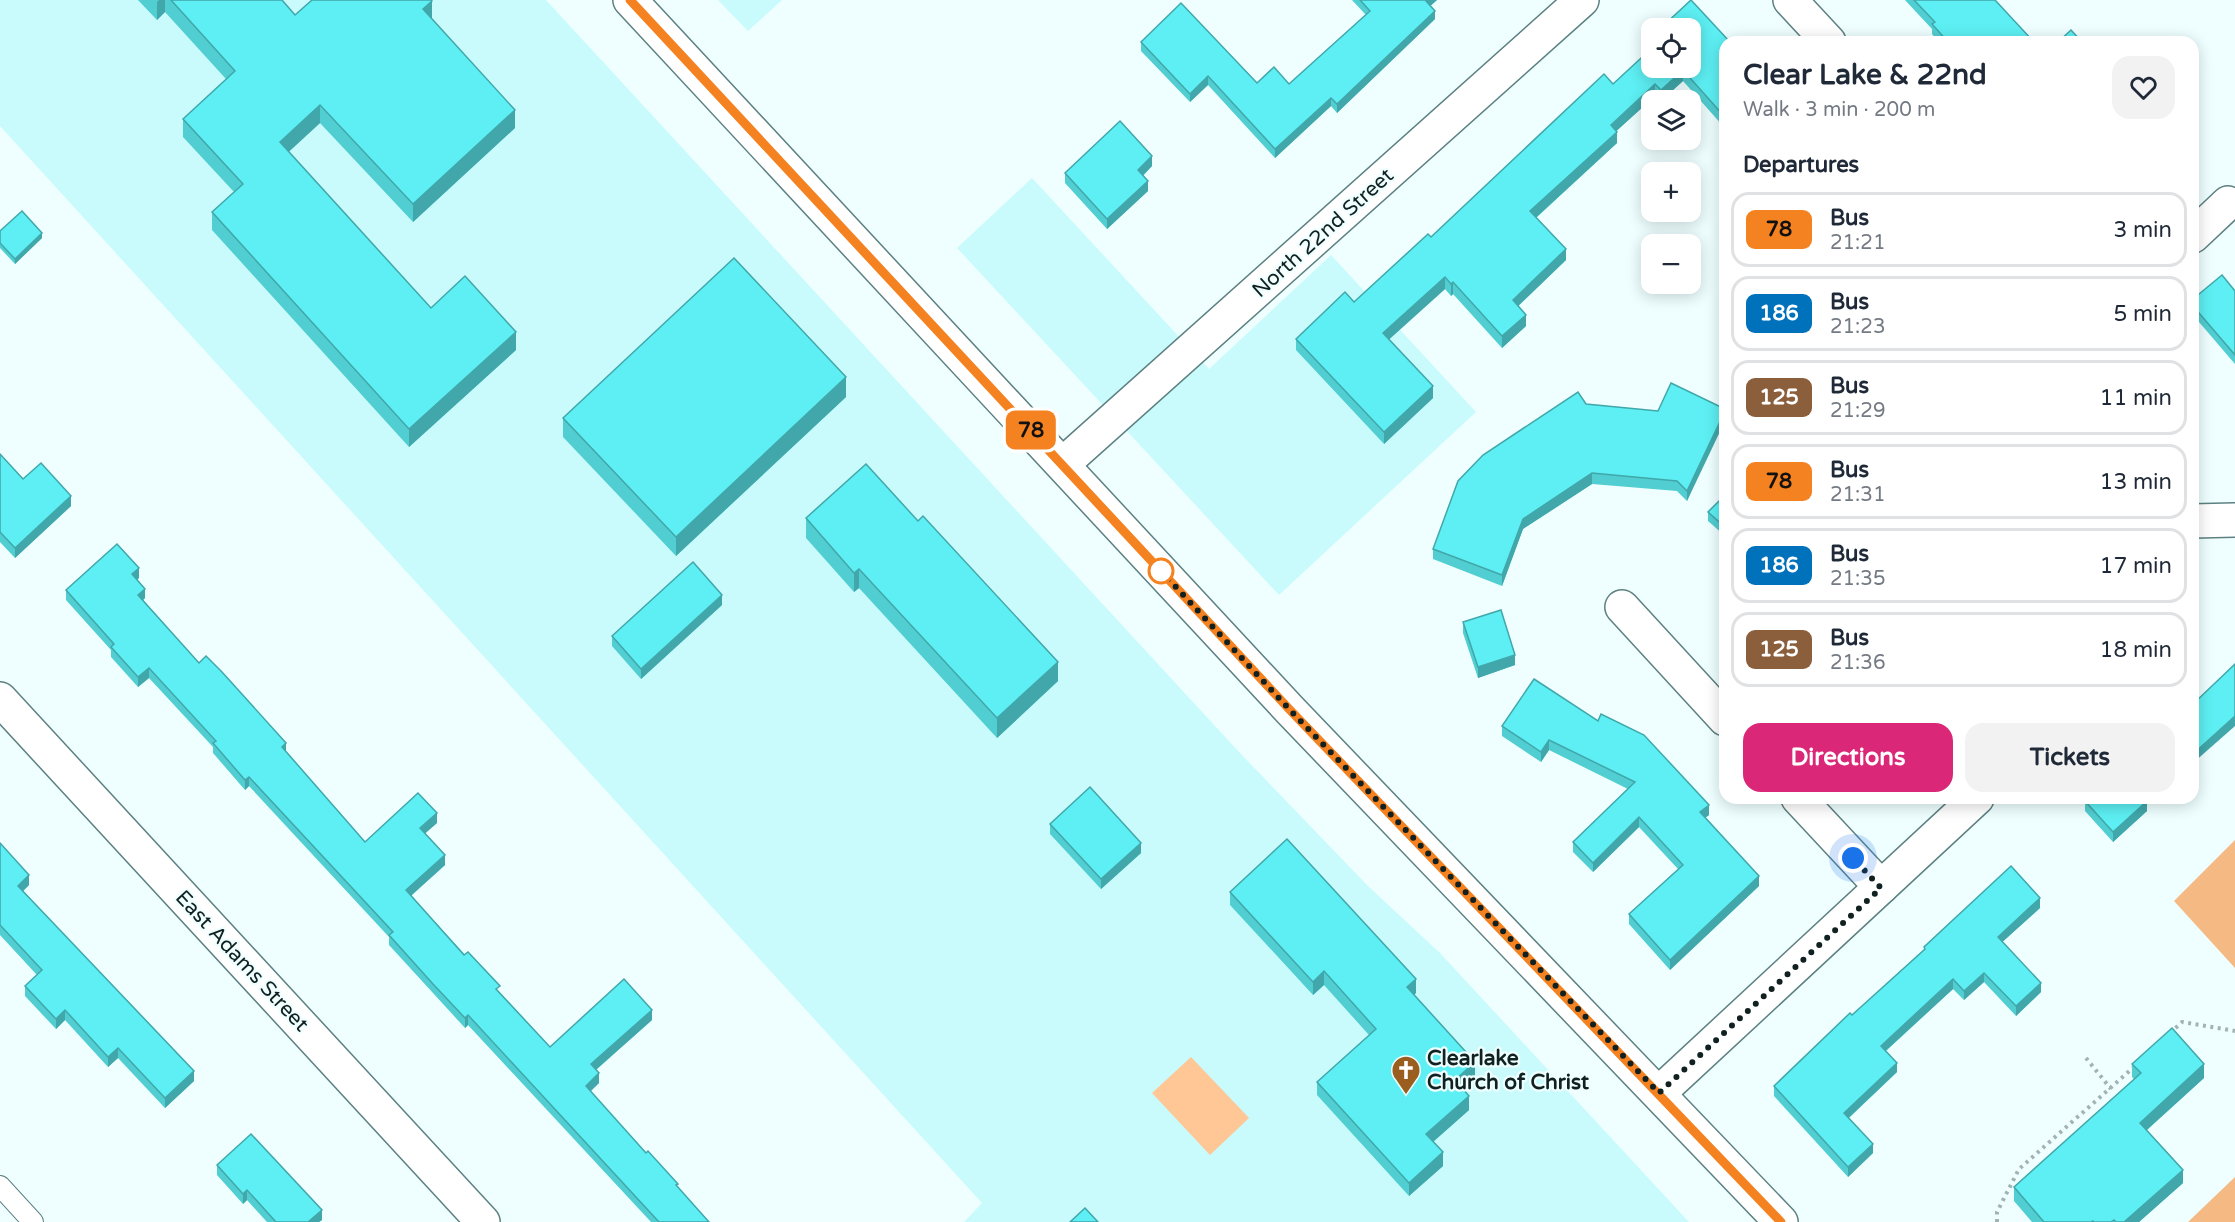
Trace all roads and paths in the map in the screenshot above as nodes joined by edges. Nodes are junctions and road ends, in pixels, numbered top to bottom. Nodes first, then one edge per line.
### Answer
1 (630, 0) edge
2 (1582, 0) edge
3 (1790, 0) edge
4 (1823, 36) edge
5 (2228, 203) dead end
6 (2199, 230) edge
7 (1063, 464) junction
8 (2235, 520) edge
9 (2199, 521) edge
10 (1622, 607) dead end
11 (0, 699) edge
12 (1719, 712) edge
13 (1804, 804) edge
14 (1971, 804) edge
15 (1881, 888) junction
16 (2235, 1031) edge
17 (2166, 1037) edge
18 (2086, 1058) dead end
19 (2142, 1059) edge
20 (2111, 1089) junction
21 (1659, 1093) junction
22 (0, 1186) edge
23 (33, 1222) edge
24 (483, 1222) edge
25 (1781, 1222) edge
26 (1997, 1222) edge

1 - 7 street
2 - 7 street, North 22nd Street
3 - 4 street
5 - 6 street
7 - 21 street
8 - 9 street
10 - 12 street
11 - 24 street, East Adams Street
13 - 15 street
14 - 15 street
15 - 21 street
16 - 17 path
18 - 20 path
19 - 20 path
20 - 26 path
21 - 25 street
22 - 23 lane

